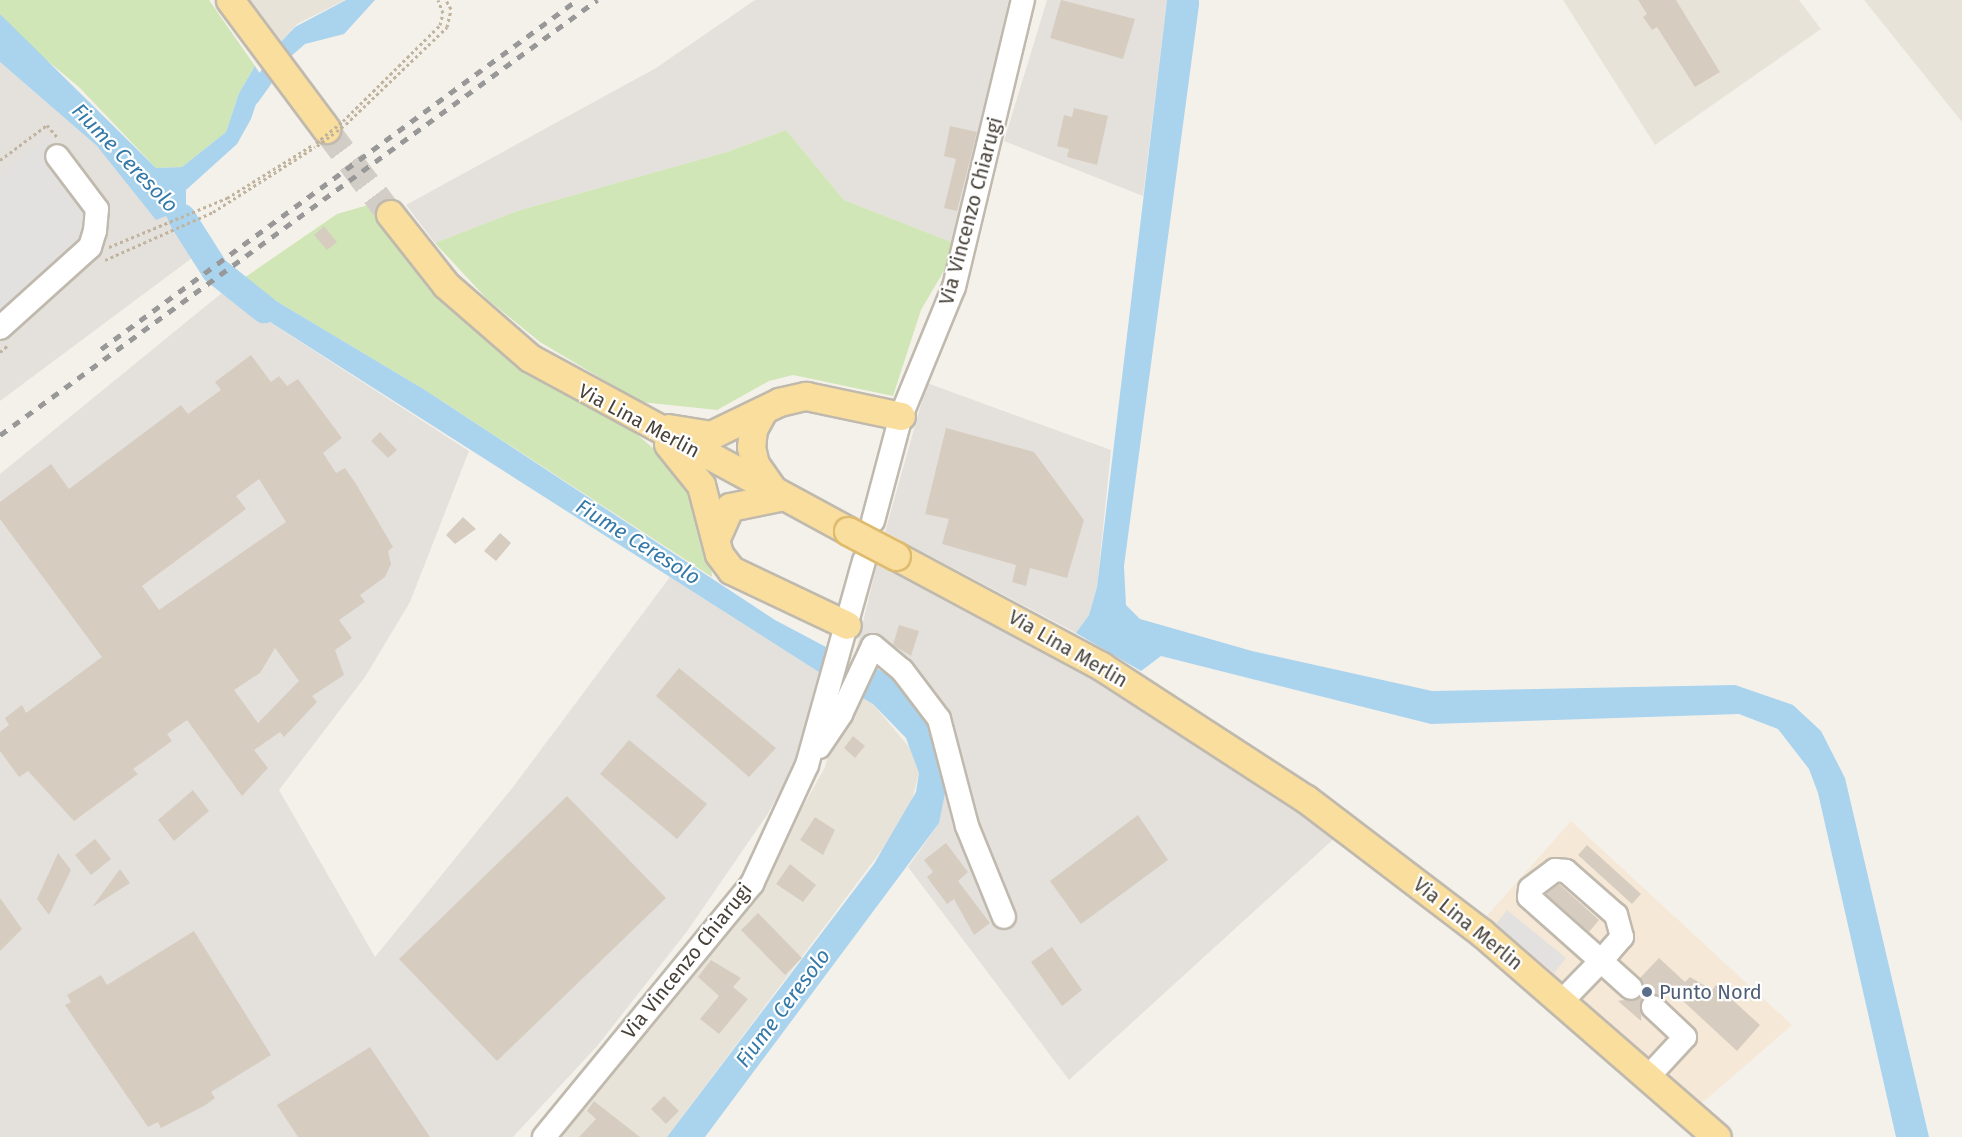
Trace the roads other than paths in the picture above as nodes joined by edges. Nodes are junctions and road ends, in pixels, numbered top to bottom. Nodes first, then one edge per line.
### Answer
1 (230, 0) edge
2 (1023, 0) edge
3 (329, 133) tunnel mouth
4 (56, 145) road end
5 (390, 214) tunnel mouth
6 (8, 332) edge
7 (764, 411) junction
8 (901, 416) junction
9 (636, 420) junction
10 (779, 497) junction
11 (873, 521) dead end
12 (716, 538) junction
13 (864, 561) dead end
14 (847, 625) junction
15 (833, 708) junction
16 (1004, 917) dead end
17 (1631, 988) dead end
18 (1562, 1001) junction
19 (1653, 1007) dead end
20 (1648, 1077) junction
21 (544, 1137) edge
22 (1717, 1137) edge

1 - 3 main road
2 - 8 street, Via Vincenzo Chiarugi
4 - 6 street
5 - 9 main road, Via Lina Merlin
7 - 8 main road
7 - 9 main road
7 - 10 main road
8 - 11 street, Via Vincenzo Chiarugi
9 - 10 main road, Via Lina Merlin
9 - 12 main road
10 - 12 main road
10 - 18 main road, Via Lina Merlin, bridge
12 - 14 main road
13 - 14 street, Via Vincenzo Chiarugi
14 - 15 street, Via Vincenzo Chiarugi
15 - 16 street
15 - 21 street, Via Vincenzo Chiarugi
17 - 18 street
18 - 20 main road, Via Lina Merlin
19 - 20 street
20 - 22 main road, Via Lina Merlin

